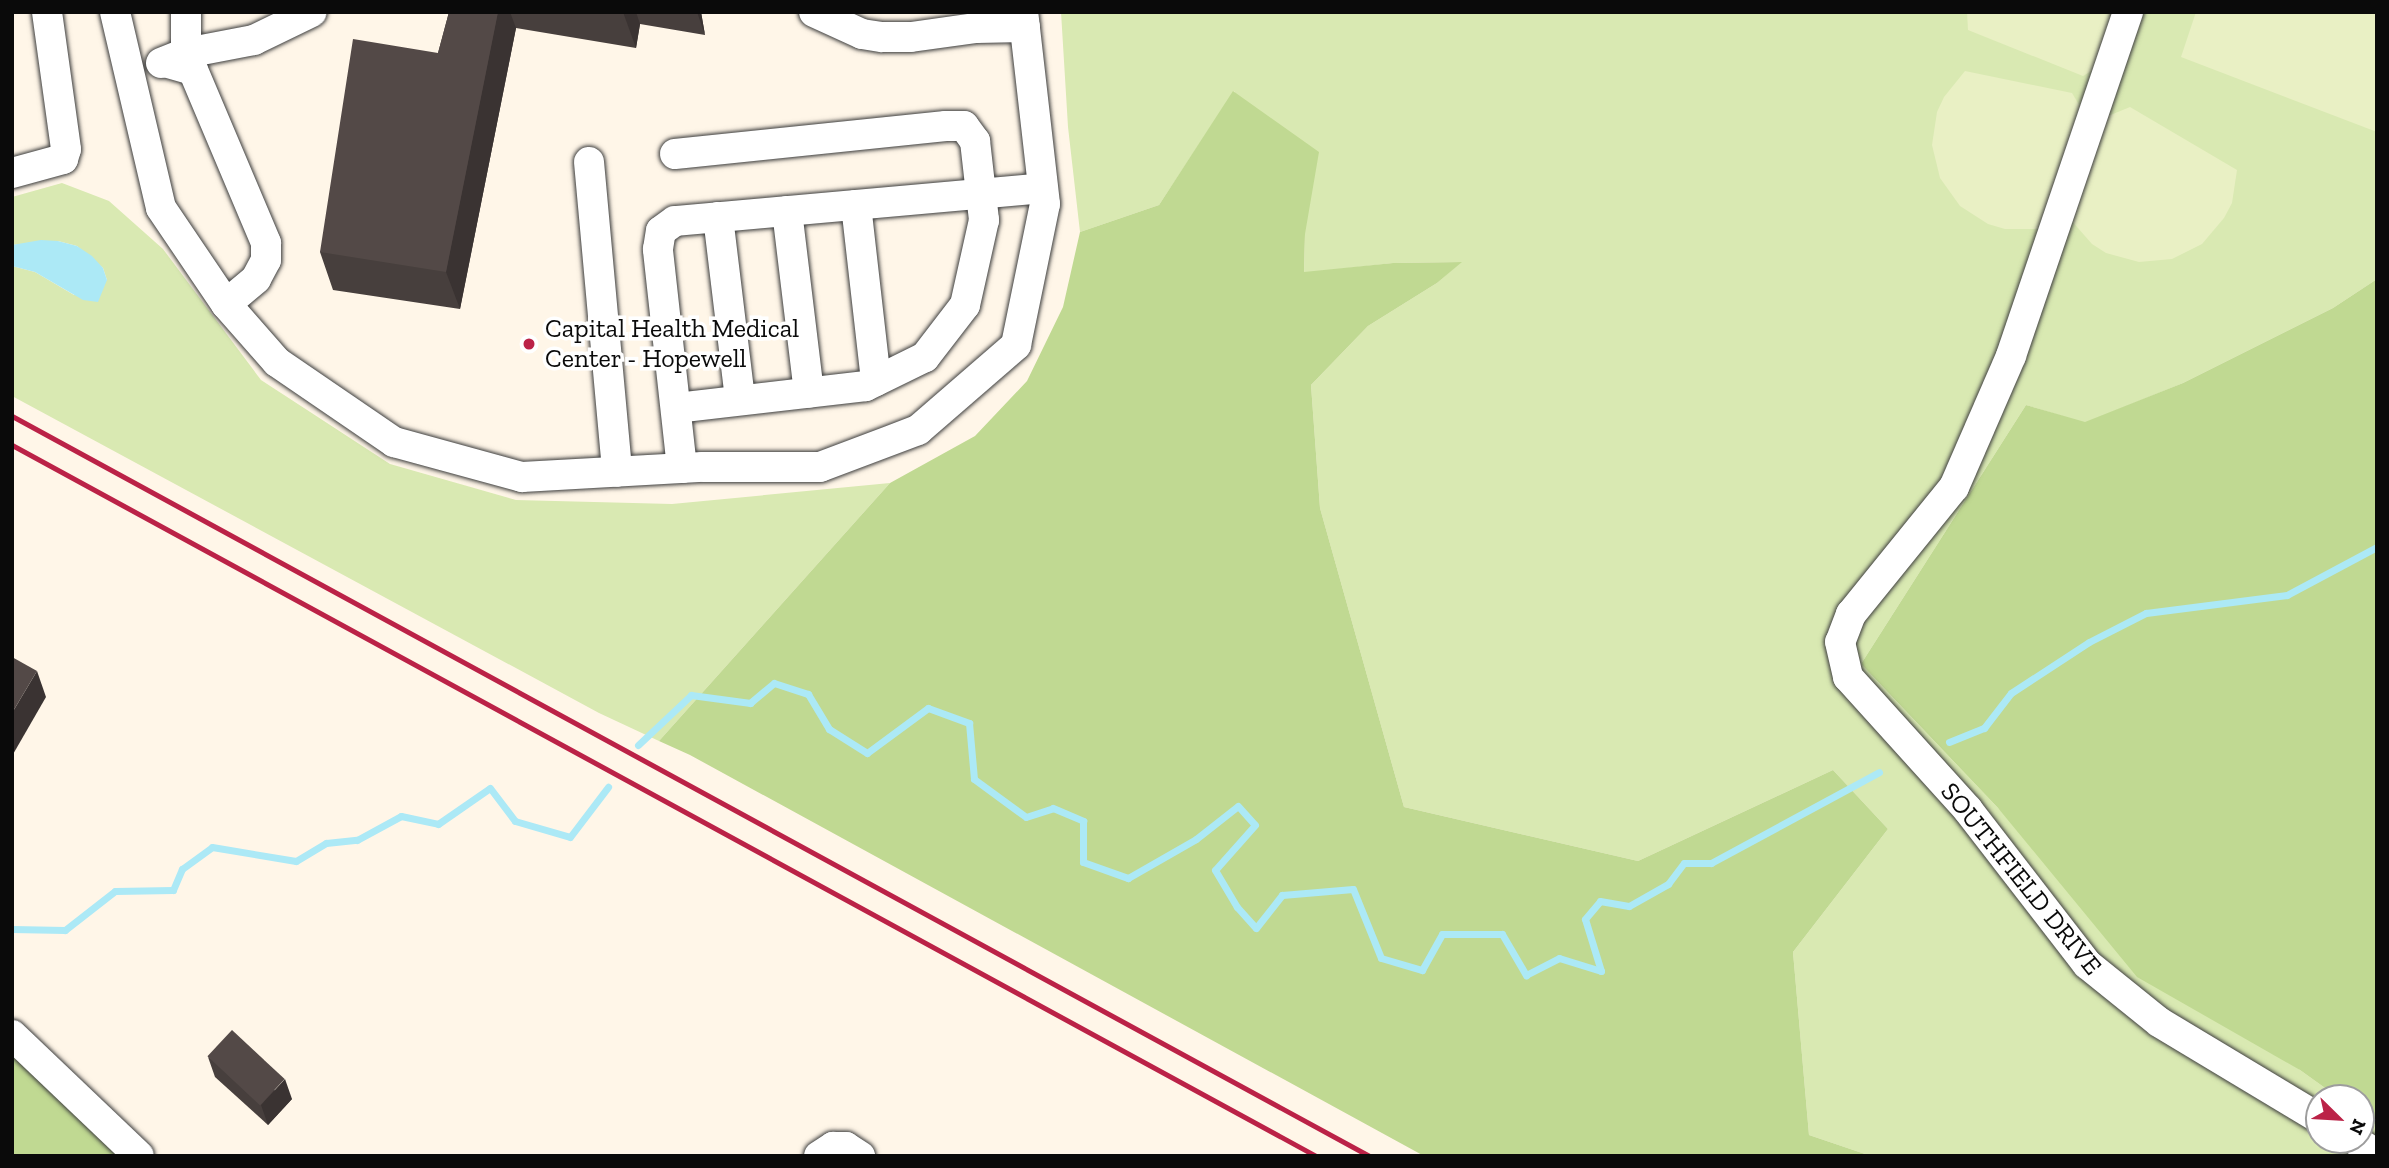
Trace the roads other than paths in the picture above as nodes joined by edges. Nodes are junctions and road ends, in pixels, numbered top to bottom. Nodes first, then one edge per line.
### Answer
1 (47, 12) edge
2 (115, 12) edge
3 (186, 12) edge
4 (312, 12) edge
5 (814, 12) edge
6 (2128, 12) edge
7 (1024, 20) edge
8 (175, 58) junction
9 (127, 72) junction
10 (675, 154) dead end
11 (589, 162) dead end
12 (12, 173) edge
13 (1043, 188) junction
14 (981, 194) junction
15 (856, 205) junction
16 (787, 211) junction
17 (718, 217) junction
18 (226, 304) junction
19 (876, 381) junction
20 (809, 393) junction
21 (740, 400) junction
22 (677, 408) junction
23 (682, 468) junction
24 (617, 472) junction
25 (12, 1035) edge
26 (2305, 1110) edge
27 (139, 1156) edge

1 - 12 street
2 - 9 street
3 - 8 street
4 - 8 street
5 - 7 street
6 - 26 street, SOUTHFIELD DRIVE
7 - 13 street
8 - 9 street
8 - 18 street
9 - 18 street
10 - 14 street
11 - 24 street
13 - 14 street
13 - 23 street
14 - 15 street
14 - 19 street
15 - 16 street
15 - 19 street
16 - 17 street
16 - 20 street
17 - 21 street
17 - 22 street
18 - 24 street
19 - 20 street
20 - 21 street
21 - 22 street
22 - 23 street
23 - 24 street
25 - 27 street

